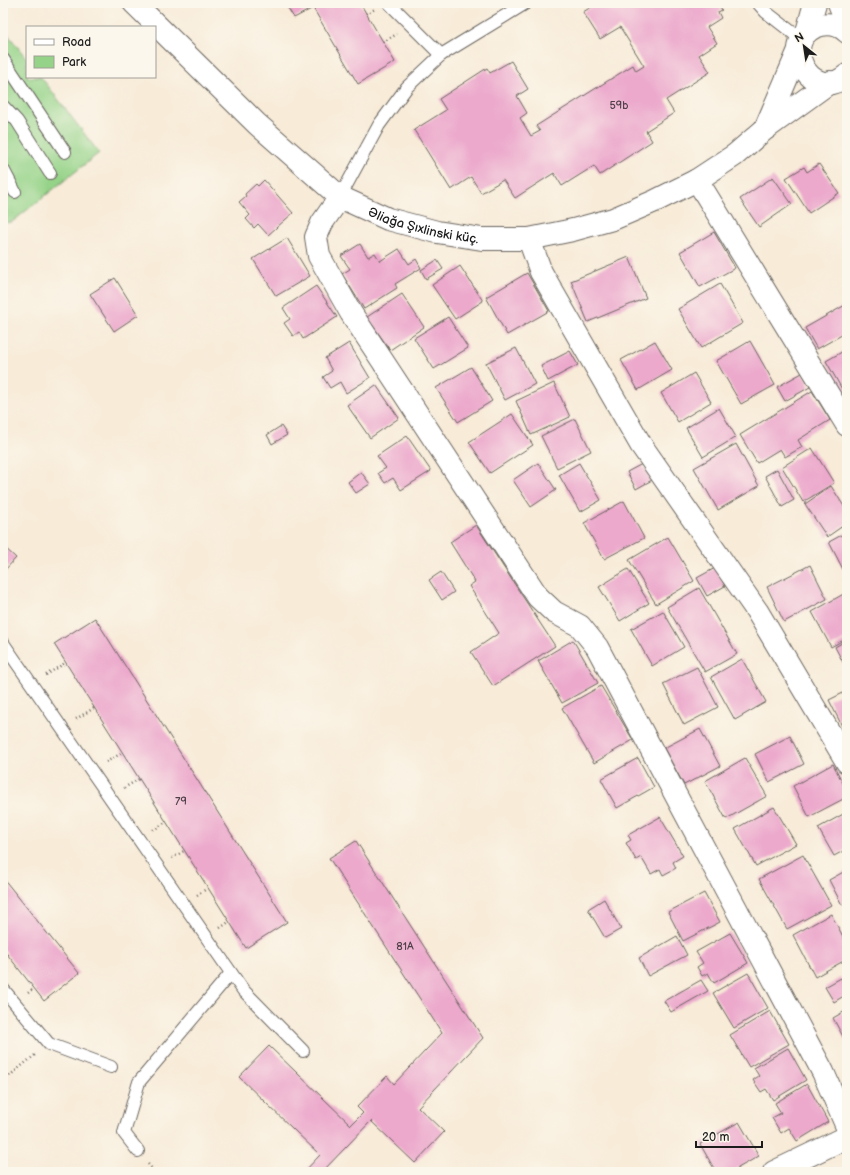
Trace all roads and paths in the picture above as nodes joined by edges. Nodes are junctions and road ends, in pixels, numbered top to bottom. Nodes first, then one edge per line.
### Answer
1 (134, 3) edge
2 (388, 3) edge
3 (526, 3) edge
4 (758, 3) edge
5 (816, 3) edge
6 (839, 3) edge
7 (847, 24) edge
8 (847, 32) edge
9 (803, 41) junction
10 (441, 55) junction
11 (3, 60) edge
12 (840, 82) edge
13 (3, 106) edge
14 (765, 129) junction
15 (65, 152) dead end
16 (3, 169) edge
17 (50, 174) dead end
18 (698, 180) junction
19 (15, 192) dead end
20 (340, 197) junction
21 (529, 239) junction
22 (847, 425) edge
23 (3, 643) edge
24 (65, 663) dead end
25 (32, 684) junction
26 (94, 708) dead end
27 (62, 728) junction
28 (847, 762) edge
29 (6, 954) dead end
30 (3, 956) edge
31 (232, 973) junction
32 (3, 989) edge
33 (49, 1044) junction
34 (303, 1051) dead end
35 (112, 1067) dead end
36 (3, 1081) edge
37 (847, 1127) edge
38 (847, 1137) edge
39 (138, 1151) dead end
40 (774, 1172) edge

1 - 20 street, Əliağa Şıxlinski küç.
2 - 10 lane
3 - 10 lane
4 - 9 lane
5 - 9 street
6 - 7 street
8 - 9 street
9 - 12 street
9 - 14 street
10 - 20 lane
11 - 15 lane
12 - 14 street, Əliağa Şıxlinski küç.
13 - 17 lane
14 - 18 street, Əliağa Şıxlinski küç.
16 - 19 lane
18 - 21 street, Əliağa Şıxlinski küç.
18 - 22 street
20 - 21 street, Əliağa Şıxlinski küç.
20 - 37 street
21 - 28 street
23 - 25 lane
24 - 25 path
25 - 27 lane
26 - 27 path
27 - 31 lane
29 - 30 path
31 - 34 lane
31 - 39 lane
32 - 33 lane
33 - 35 lane
33 - 36 path
38 - 40 street

